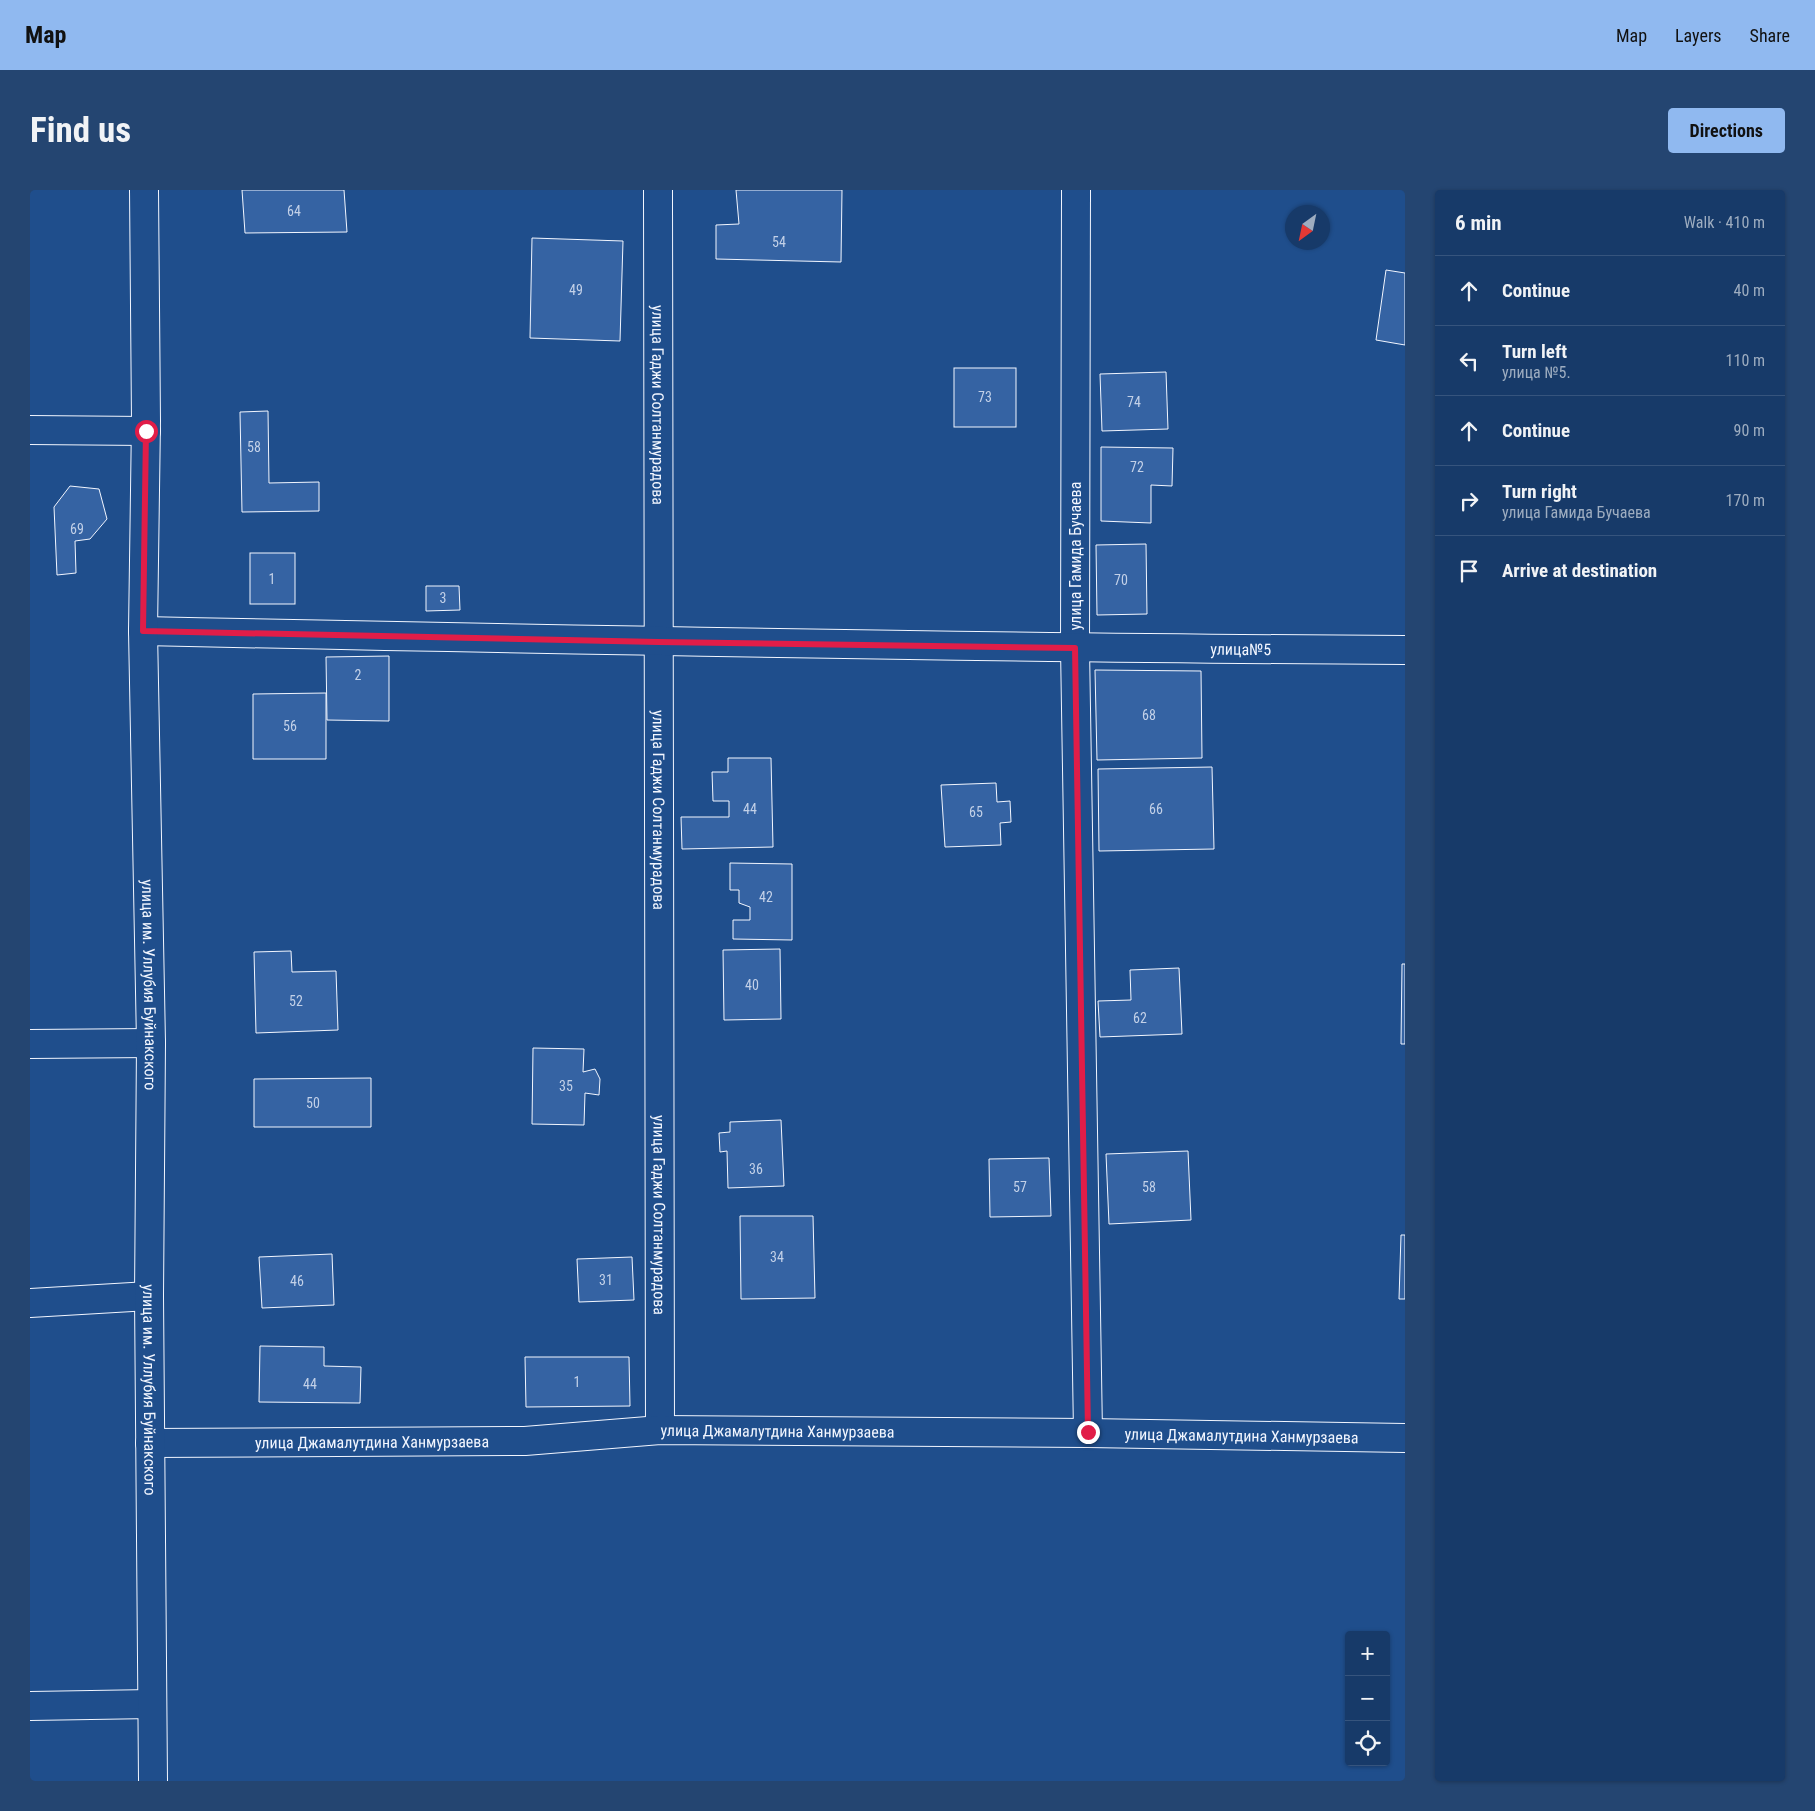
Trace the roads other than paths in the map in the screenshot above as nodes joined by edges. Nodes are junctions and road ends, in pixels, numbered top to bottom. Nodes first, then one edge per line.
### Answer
1 (144, 190) edge
2 (658, 190) edge
3 (1076, 190) edge
4 (30, 430) edge
5 (146, 431) junction
6 (143, 631) junction
7 (658, 642) junction
8 (1075, 648) junction
9 (1405, 650) edge
10 (150, 1043) junction
11 (30, 1044) edge
12 (149, 1296) junction
13 (30, 1303) edge
14 (660, 1430) junction
15 (1088, 1432) junction
16 (1405, 1438) edge
17 (150, 1443) junction
18 (152, 1704) junction
19 (30, 1706) edge
20 (153, 1781) edge

1 - 5 street, улица им. Уллубия Буйнакского
2 - 7 street, улица Гаджи Солтанмурадова
3 - 8 street, улица Гамида Бучаева
4 - 5 street
5 - 6 street, улица им. Уллубия Буйнакского
6 - 7 street, улица№5
6 - 10 street, улица им. Уллубия Буйнакского
7 - 8 street, улица№5
7 - 14 street, улица Гаджи Солтанмурадова
8 - 9 street, улица№5
8 - 15 street, улица Гамида Бучаева
10 - 11 street
10 - 12 street, улица им. Уллубия Буйнакского
12 - 13 street
12 - 17 street, улица им. Уллубия Буйнакского
14 - 15 street, улица Джамалутдина Ханмурзаева
14 - 17 street, улица Джамалутдина Ханмурзаева
15 - 16 street, улица Джамалутдина Ханмурзаева
17 - 18 street, улица им. Уллубия Буйнакского
18 - 19 street
18 - 20 street, улица им. Уллубия Буйнакского

